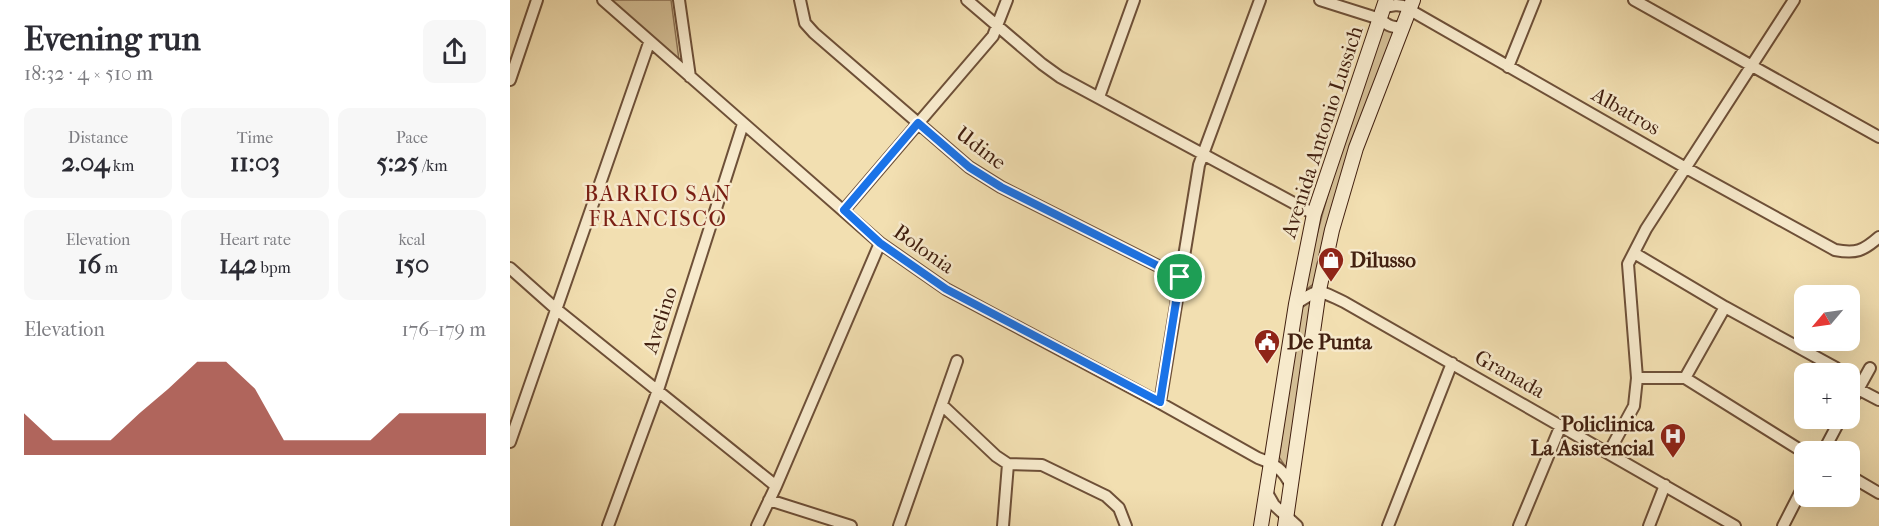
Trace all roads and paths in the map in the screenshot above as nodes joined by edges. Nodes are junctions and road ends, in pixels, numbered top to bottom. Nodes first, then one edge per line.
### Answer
1 (537, 0) edge
2 (603, 0) edge
3 (679, 0) edge
4 (800, 0) edge
5 (967, 0) edge
6 (1007, 0) edge
7 (1134, 0) edge
8 (1260, 0) edge
9 (1320, 0) edge
10 (1535, 0) edge
11 (1634, 0) edge
12 (1794, 0) edge
13 (1411, 6) edge
14 (1383, 9) edge
15 (998, 26) junction
16 (1403, 27) junction
17 (649, 42) junction
18 (1752, 65) junction
19 (1508, 67) junction
20 (690, 77) junction
21 (510, 80) edge
22 (1099, 97) junction
23 (918, 123) junction
24 (743, 124) junction
25 (1879, 137) edge
26 (1204, 156) junction
27 (1686, 168) junction
28 (844, 210) junction
29 (1314, 214) junction
30 (1879, 237) edge
31 (880, 243) junction
32 (1634, 253) junction
33 (510, 268) edge
34 (1180, 277) junction
35 (1319, 290) junction
36 (1296, 304) junction
37 (1725, 307) junction
38 (556, 309) junction
39 (957, 361) dead end
40 (1452, 363) junction
41 (1827, 363) edge
42 (1870, 368) dead end
43 (1638, 378) junction
44 (1684, 378) junction
45 (1860, 386) edge
46 (658, 390) junction
47 (1860, 390) edge
48 (1879, 400) edge
49 (1160, 402) junction
50 (942, 405) junction
51 (1561, 425) junction
52 (510, 442) edge
53 (1794, 446) edge
54 (1609, 453) junction
55 (1271, 462) junction
56 (1008, 464) junction
57 (1860, 482) edge
58 (1665, 485) junction
59 (776, 486) junction
60 (1291, 486) junction
61 (1266, 491) junction
62 (1879, 493) edge
63 (769, 500) junction
64 (1794, 505) edge
65 (1290, 523) edge
66 (1124, 524) edge
67 (608, 526) edge
68 (757, 526) edge
69 (851, 526) edge
70 (899, 526) edge
71 (1003, 526) edge
72 (1261, 526) edge
73 (1388, 526) edge
74 (1520, 526) edge
75 (1649, 526) edge
76 (1736, 526) edge
77 (1783, 526) edge

1 - 21 street
2 - 17 street, Bolonia
3 - 20 street
4 - 23 street, Udine
5 - 15 street
6 - 15 street
7 - 22 street
8 - 26 street
9 - 14 street
10 - 19 street
11 - 18 street
12 - 18 street
13 - 14 street, Albatros
13 - 16 main road, Avenida Antonio Lussich
13 - 19 street, Albatros
14 - 16 street
14 - 29 main road, Avenida Antonio Lussich
15 - 22 street
15 - 23 street
16 - 35 main road, Avenida Antonio Lussich
17 - 20 street, Bolonia
17 - 38 street
18 - 25 street
18 - 27 street
19 - 27 street, Albatros
20 - 24 street, Bolonia
22 - 26 street
23 - 28 street
23 - 34 street, Udine
24 - 28 street, Bolonia
24 - 46 street, Avelino
26 - 29 street
26 - 34 street
27 - 30 street, Albatros
27 - 32 street
28 - 31 street, Bolonia
29 - 36 main road, Avenida Antonio Lussich
31 - 49 street, Bolonia
31 - 59 street
32 - 37 street
32 - 43 street
33 - 38 street
34 - 49 street
35 - 36 street
35 - 40 street, Granada
35 - 60 main road, Avenida Antonio Lussich
36 - 55 main road, Avenida Antonio Lussich
37 - 41 street
37 - 44 street
38 - 46 street
38 - 52 street
39 - 50 street
40 - 51 street, Granada
40 - 73 street
42 - 45 street
43 - 44 street
43 - 54 street
44 - 53 street
46 - 59 street
46 - 67 street, Avelino
47 - 48 street
49 - 55 street, Bolonia
50 - 56 street
50 - 70 street
51 - 54 street, Granada
51 - 74 street
54 - 58 street, Granada
55 - 60 street
55 - 61 main road, Avenida Antonio Lussich
56 - 66 street
56 - 71 street
57 - 62 street
58 - 75 street
58 - 76 street, Granada
59 - 63 street
60 - 65 main road, Avenida Antonio Lussich
61 - 65 street
61 - 72 main road, Avenida Antonio Lussich
63 - 68 street
63 - 69 street
64 - 77 street

